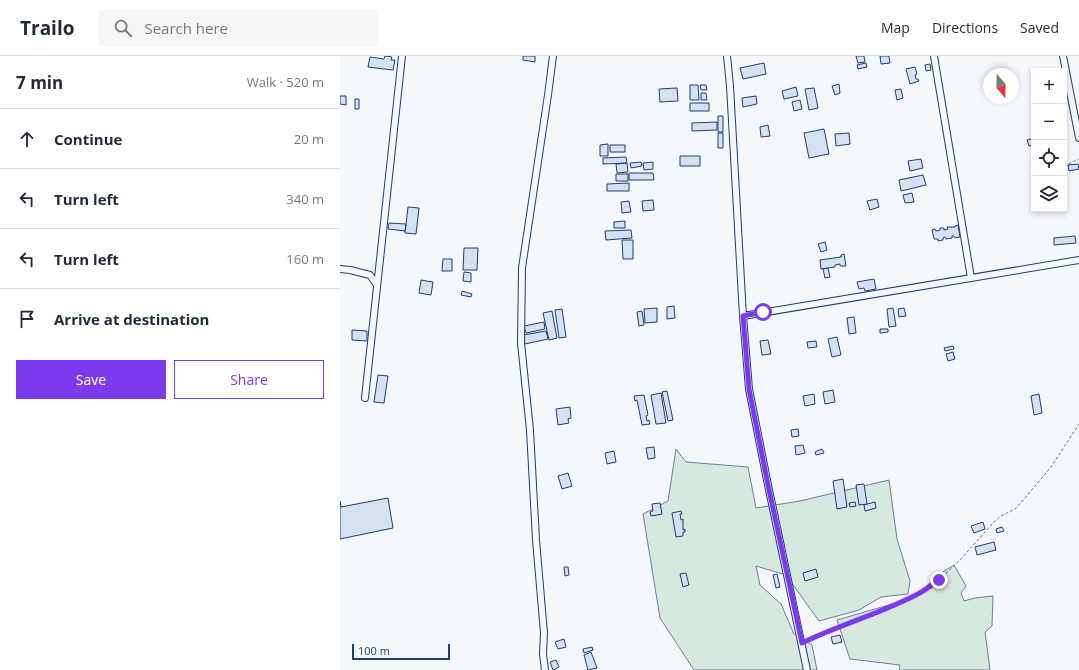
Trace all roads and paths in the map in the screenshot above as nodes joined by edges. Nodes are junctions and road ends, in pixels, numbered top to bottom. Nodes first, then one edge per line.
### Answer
1 (402, 56) edge
2 (553, 56) edge
3 (727, 56) edge
4 (934, 56) edge
5 (1063, 56) edge
6 (1079, 138) edge
7 (1079, 159) edge
8 (1067, 165) edge
9 (1079, 260) edge
10 (340, 268) edge
11 (971, 278) junction
12 (377, 285) junction
13 (743, 316) junction
14 (365, 398) dead end
15 (1079, 424) edge
16 (802, 643) junction
17 (545, 670) edge
18 (807, 670) edge

1 - 12 street
2 - 17 street
3 - 13 street
4 - 11 street
5 - 6 street
7 - 8 path
9 - 11 street
10 - 12 street
11 - 13 street
12 - 14 street
13 - 16 street
15 - 16 path
16 - 18 street

